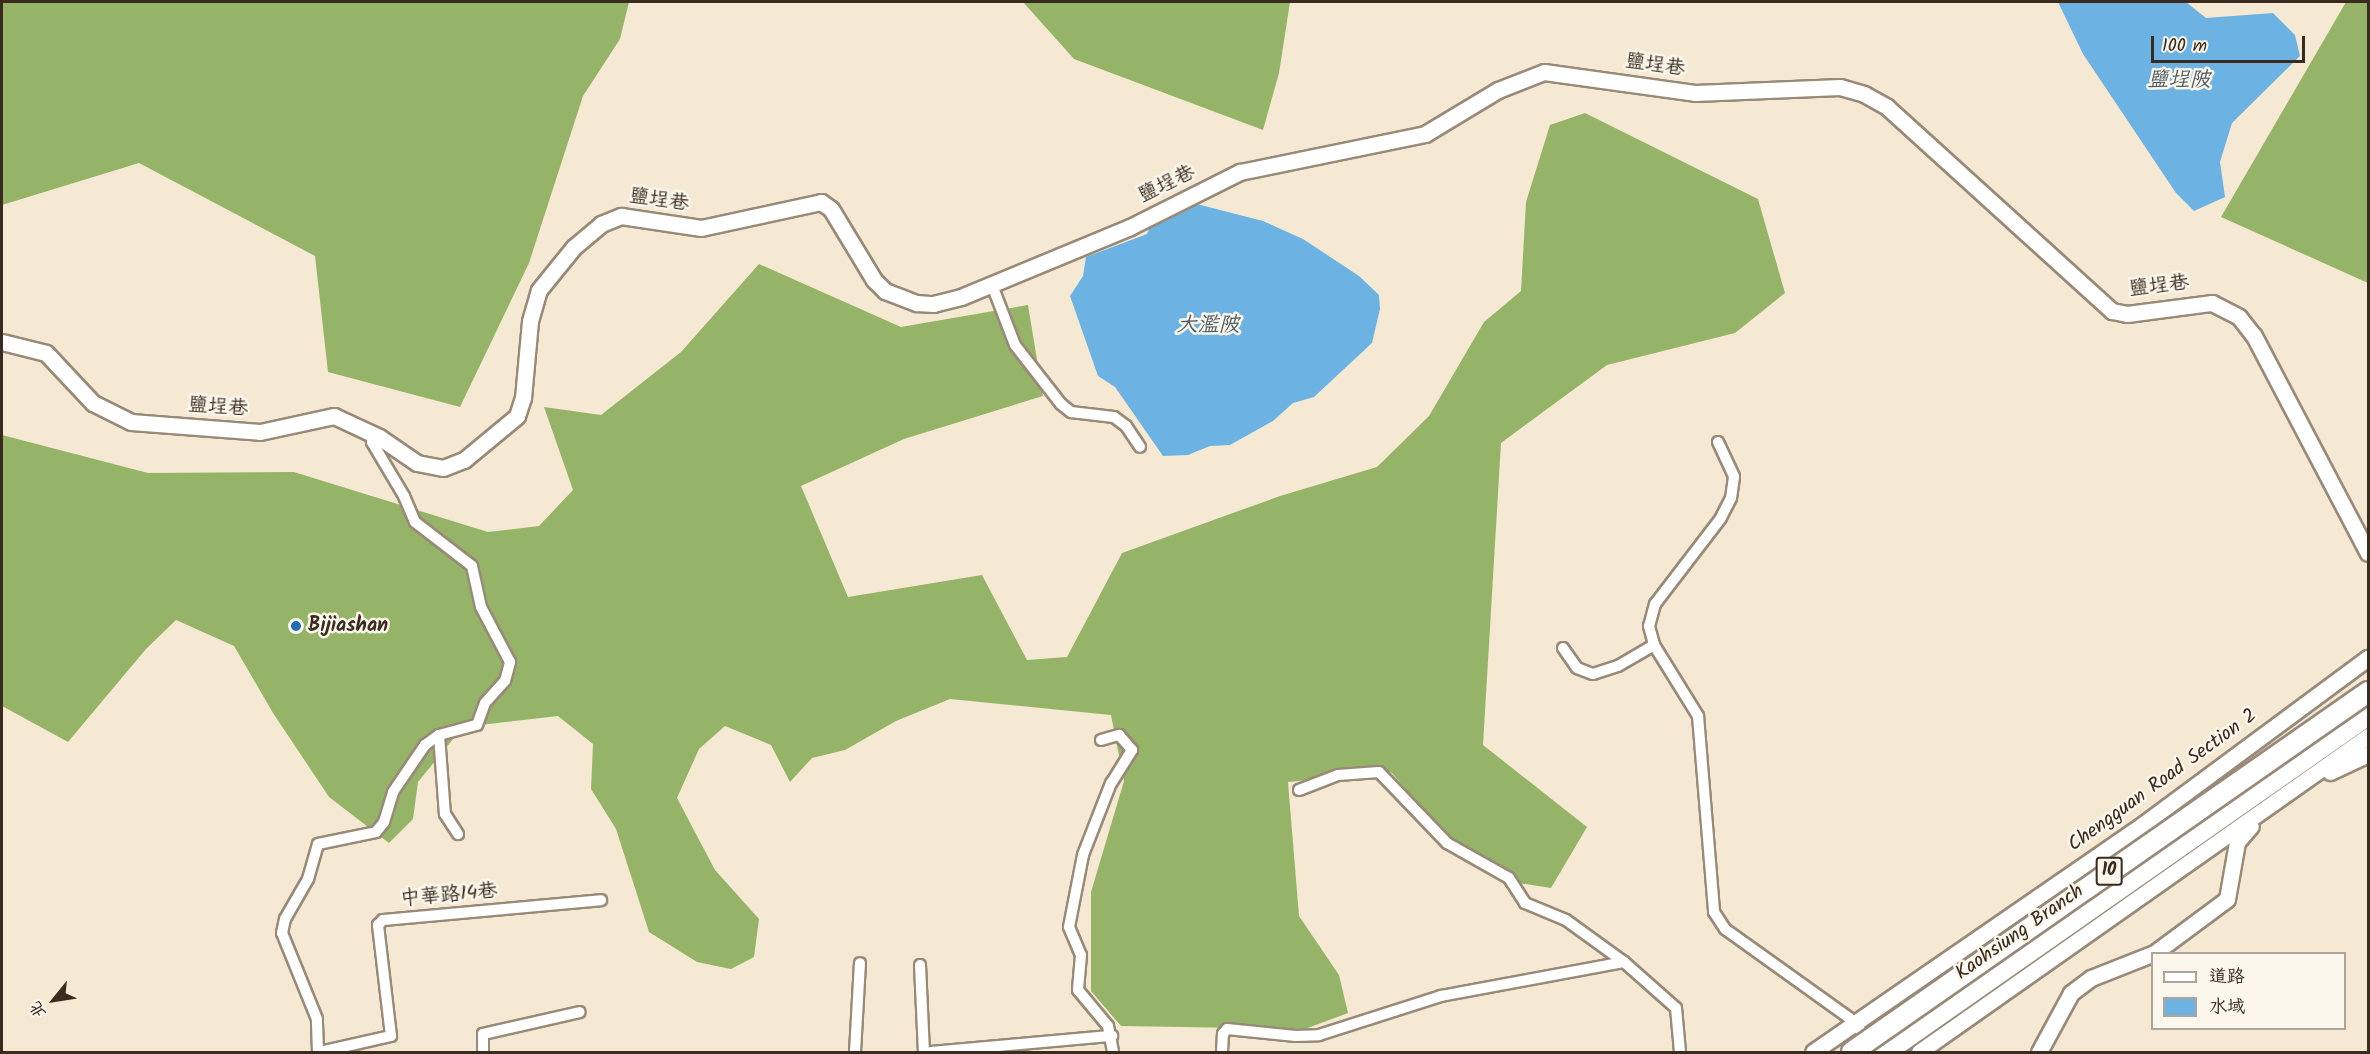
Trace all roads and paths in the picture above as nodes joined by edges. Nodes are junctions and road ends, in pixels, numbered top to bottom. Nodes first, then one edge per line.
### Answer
1 (992, 285) junction
2 (2, 342) edge
3 (380, 437) junction
4 (1718, 442) dead end
5 (1140, 447) dead end
6 (2368, 553) edge
7 (1654, 645) junction
8 (1563, 648) dead end
9 (2368, 658) edge
10 (2368, 692) edge
11 (2368, 716) edge
12 (439, 735) junction
13 (2368, 736) edge
14 (1101, 740) dead end
15 (2368, 754) edge
16 (1299, 790) dead end
17 (458, 834) dead end
18 (601, 900) dead end
19 (2156, 952) edge
20 (2151, 955) edge
21 (1624, 962) junction
22 (860, 963) dead end
23 (920, 966) dead end
24 (580, 1011) dead end
25 (1855, 1022) junction
26 (1112, 1036) junction
27 (319, 1053) edge
28 (483, 1053) edge
29 (855, 1053) edge
30 (924, 1053) edge
31 (931, 1053) edge
32 (1113, 1053) edge
33 (1222, 1053) edge
34 (1680, 1053) edge
35 (1813, 1053) edge
36 (1852, 1053) edge
37 (1874, 1053) edge
38 (1886, 1053) edge
39 (1919, 1053) edge
40 (2039, 1053) edge

1 - 3 street, 鹽埕巷
1 - 5 street
1 - 6 street, 鹽埕巷
2 - 3 street, 鹽埕巷
3 - 12 street, 中華路14巷
4 - 7 street
7 - 8 street
7 - 25 street
9 - 25 street, Chengguan Road Section 2
10 - 36 highway, Kaohsiung Branch / 10, bridge
11 - 38 highway, Kaohsiung Branch / 10
12 - 17 street
12 - 27 street, 中華路14巷
13 - 39 street
14 - 26 street
15 - 19 street
16 - 21 street
18 - 27 street, 中華路14巷
20 - 40 street
21 - 33 street
21 - 34 street
22 - 29 street
23 - 30 street
24 - 28 street
25 - 35 street, Chengguan Road Section 2
25 - 37 street
26 - 31 street
26 - 32 street

